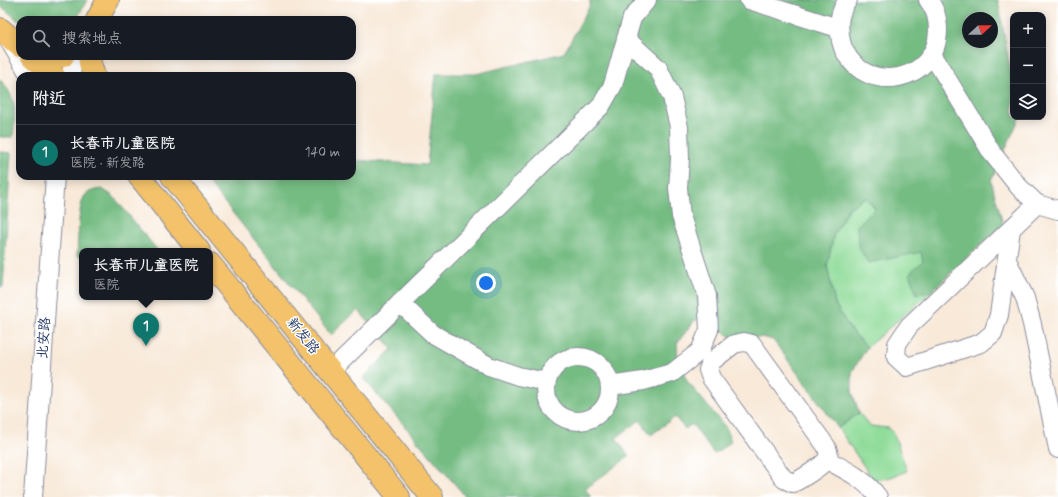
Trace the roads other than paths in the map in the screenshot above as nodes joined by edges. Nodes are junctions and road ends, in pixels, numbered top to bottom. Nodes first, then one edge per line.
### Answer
1 (108, 0) edge
2 (647, 0) edge
3 (749, 0) edge
4 (848, 0) edge
5 (928, 0) edge
6 (99, 16) edge
7 (838, 28) junction
8 (8, 36) edge
9 (626, 39) junction
10 (16, 51) edge
11 (932, 54) junction
12 (21, 60) edge
13 (36, 60) edge
14 (74, 60) edge
15 (90, 60) edge
16 (28, 72) edge
17 (50, 72) edge
18 (71, 72) edge
19 (93, 72) edge
20 (56, 180) edge
21 (142, 180) edge
22 (175, 180) edge
23 (1037, 204) junction
24 (1058, 210) edge
25 (1011, 229) junction
26 (197, 248) edge
27 (1006, 260) junction
28 (213, 268) edge
29 (400, 303) junction
30 (705, 341) junction
31 (724, 353) junction
32 (331, 371) junction
33 (546, 382) junction
34 (610, 386) junction
35 (1058, 449) edge
36 (827, 460) junction
37 (33, 497) edge
38 (399, 497) edge
39 (432, 497) edge
40 (878, 497) edge

1 - 6 main road
2 - 9 street
3 - 7 street
4 - 7 street
5 - 11 street
7 - 11 street
8 - 10 street
9 - 29 street
9 - 30 street
11 - 23 street
12 - 16 street
13 - 17 main road
14 - 18 street
15 - 19 main road
20 - 37 street, 北安路
21 - 26 main road
22 - 32 main road, 新发路
23 - 24 street
23 - 25 street
25 - 27 street
25 - 27 street
27 - 35 street
28 - 38 main road, 新发路
29 - 32 street
29 - 33 street
30 - 31 street
30 - 34 street
31 - 36 street
31 - 36 street
32 - 39 main road, 新发路
33 - 34 street
33 - 34 street
36 - 40 street

